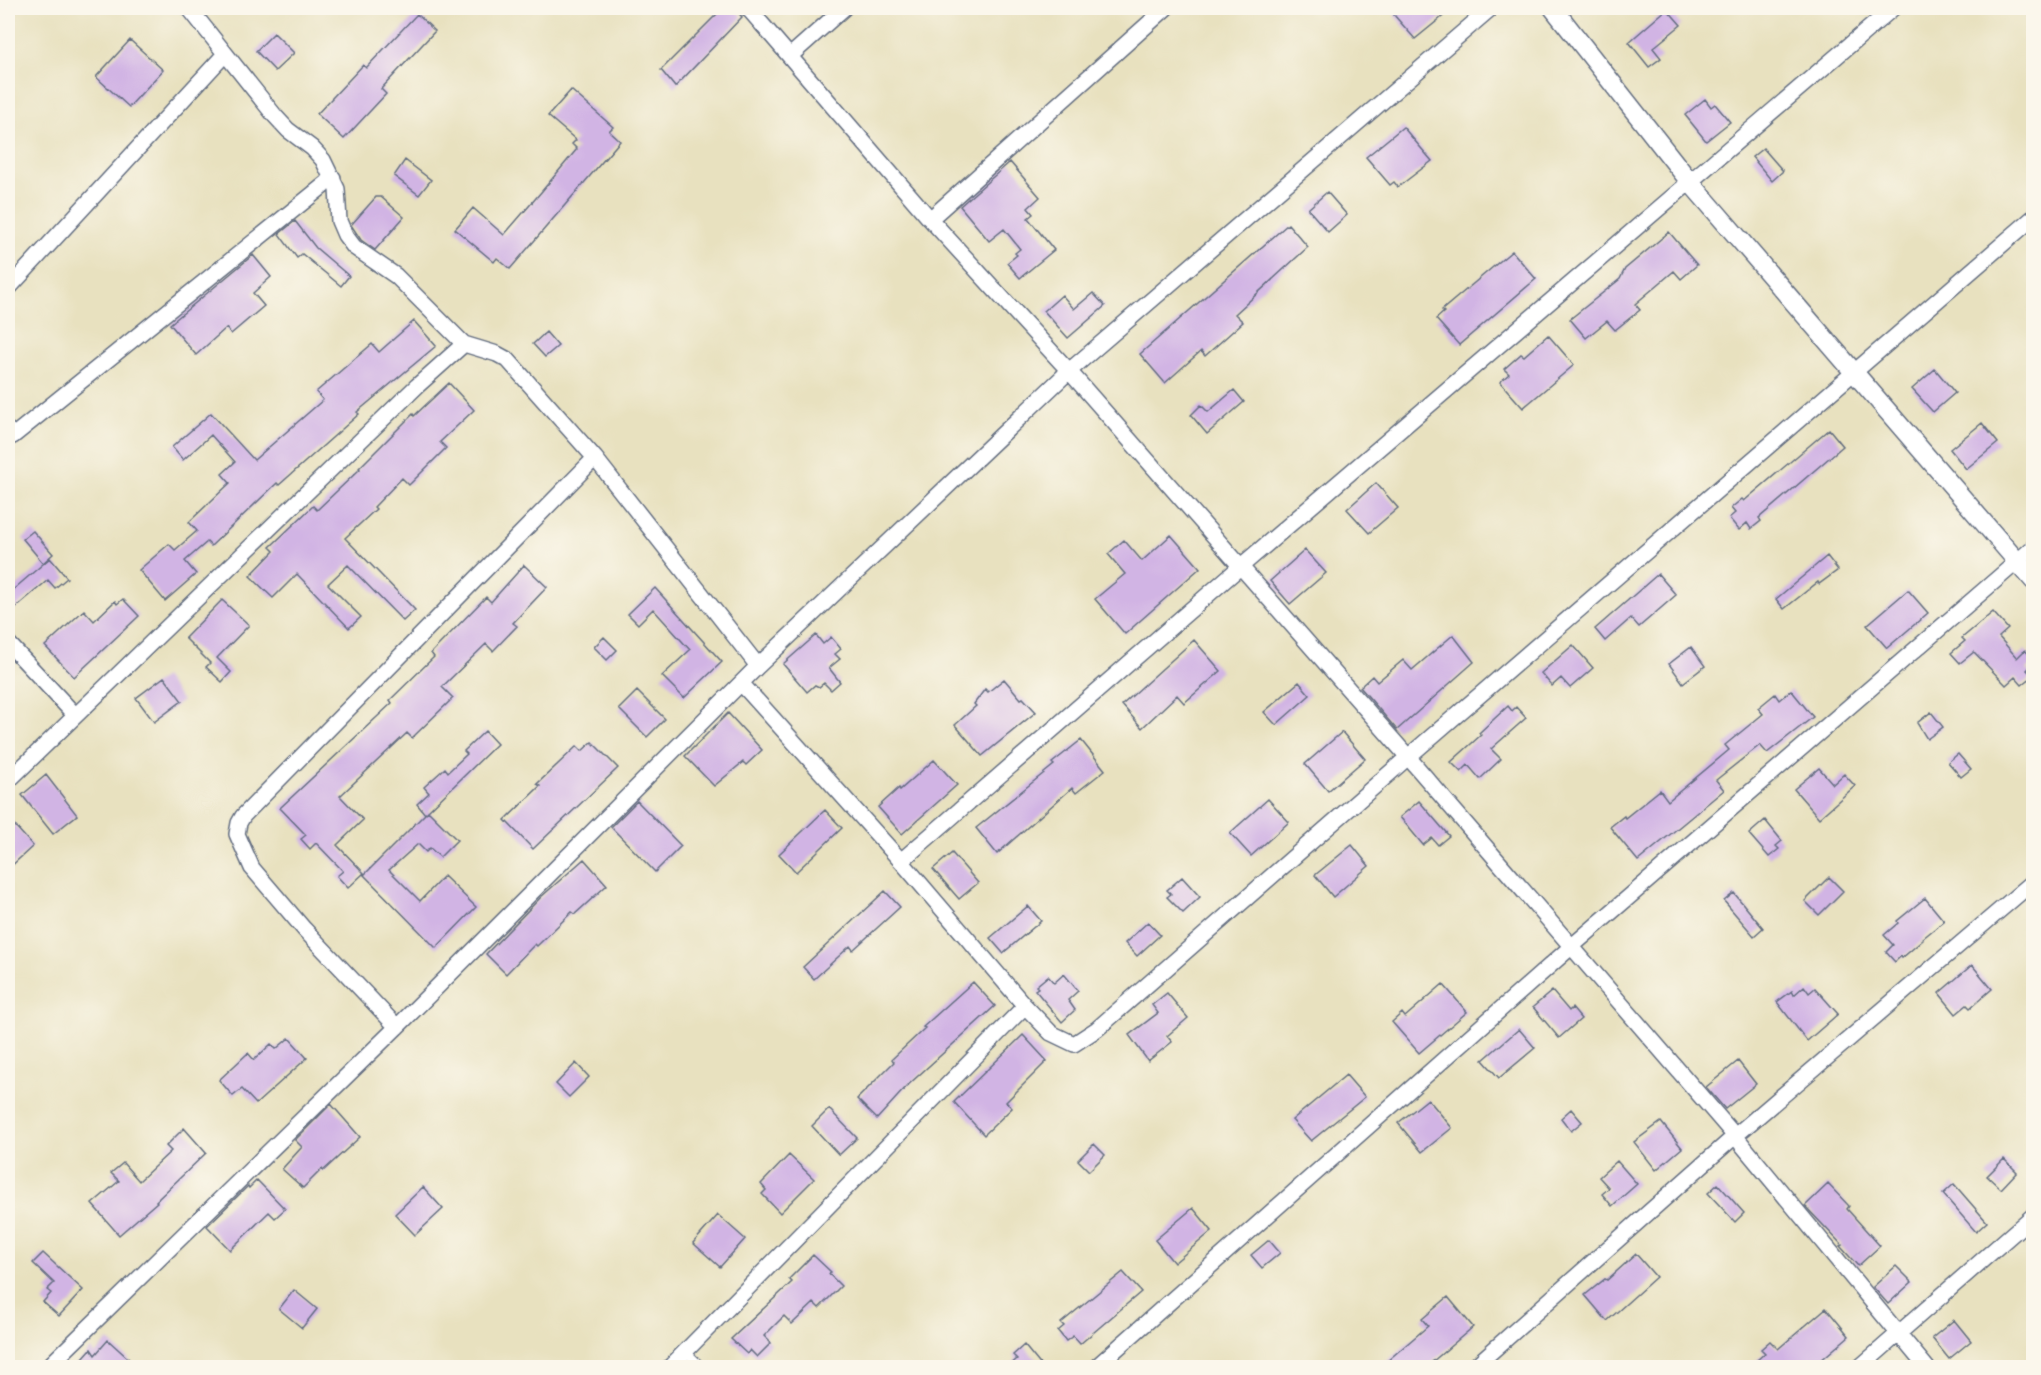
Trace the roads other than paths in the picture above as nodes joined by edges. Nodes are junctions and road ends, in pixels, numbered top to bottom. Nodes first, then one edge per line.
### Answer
1 (189, 8) edge
2 (748, 8) edge
3 (844, 8) edge
4 (1166, 8) edge
5 (1491, 8) edge
6 (1553, 8) edge
7 (1893, 8) edge
8 (225, 54) junction
9 (790, 56) junction
10 (333, 178) junction
11 (1690, 182) junction
12 (2034, 217) edge
13 (930, 219) junction
14 (8, 289) edge
15 (464, 344) junction
16 (1069, 371) junction
17 (1854, 372) junction
18 (8, 430) edge
19 (595, 458) junction
20 (2034, 547) edge
21 (2016, 562) junction
22 (1240, 567) junction
23 (2034, 581) edge
24 (8, 643) edge
25 (758, 666) junction
26 (741, 683) junction
27 (75, 715) junction
28 (1408, 757) junction
29 (8, 781) edge
30 (901, 861) junction
31 (2034, 880) edge
32 (1571, 947) junction
33 (1025, 1006) junction
34 (397, 1027) junction
35 (1735, 1136) junction
36 (2034, 1215) edge
37 (1897, 1334) junction
38 (686, 1351) junction
39 (47, 1368) edge
40 (669, 1368) edge
41 (703, 1368) edge
42 (1095, 1368) edge
43 (1473, 1368) edge
44 (1859, 1368) edge
45 (1927, 1368) edge

1 - 8 street
2 - 9 street
3 - 9 street
4 - 13 street
5 - 16 street
6 - 11 street
7 - 11 street
8 - 10 street
8 - 14 street
9 - 13 street
10 - 15 street
10 - 18 street
11 - 17 street
11 - 22 street
12 - 17 street
13 - 16 street
15 - 19 street
15 - 27 street
16 - 22 street
16 - 25 street
17 - 21 street
17 - 28 street
19 - 25 street
19 - 34 street
20 - 21 street
21 - 23 street
21 - 32 street
22 - 28 street
22 - 30 street
24 - 27 street
25 - 26 street
26 - 30 street
26 - 34 street
27 - 29 street
28 - 32 street
28 - 33 street
30 - 33 street
31 - 35 street
32 - 35 street
32 - 42 street
33 - 38 street
34 - 39 street
35 - 37 street
35 - 43 street
36 - 37 street
37 - 44 street
37 - 45 street
38 - 40 street
38 - 41 lane

